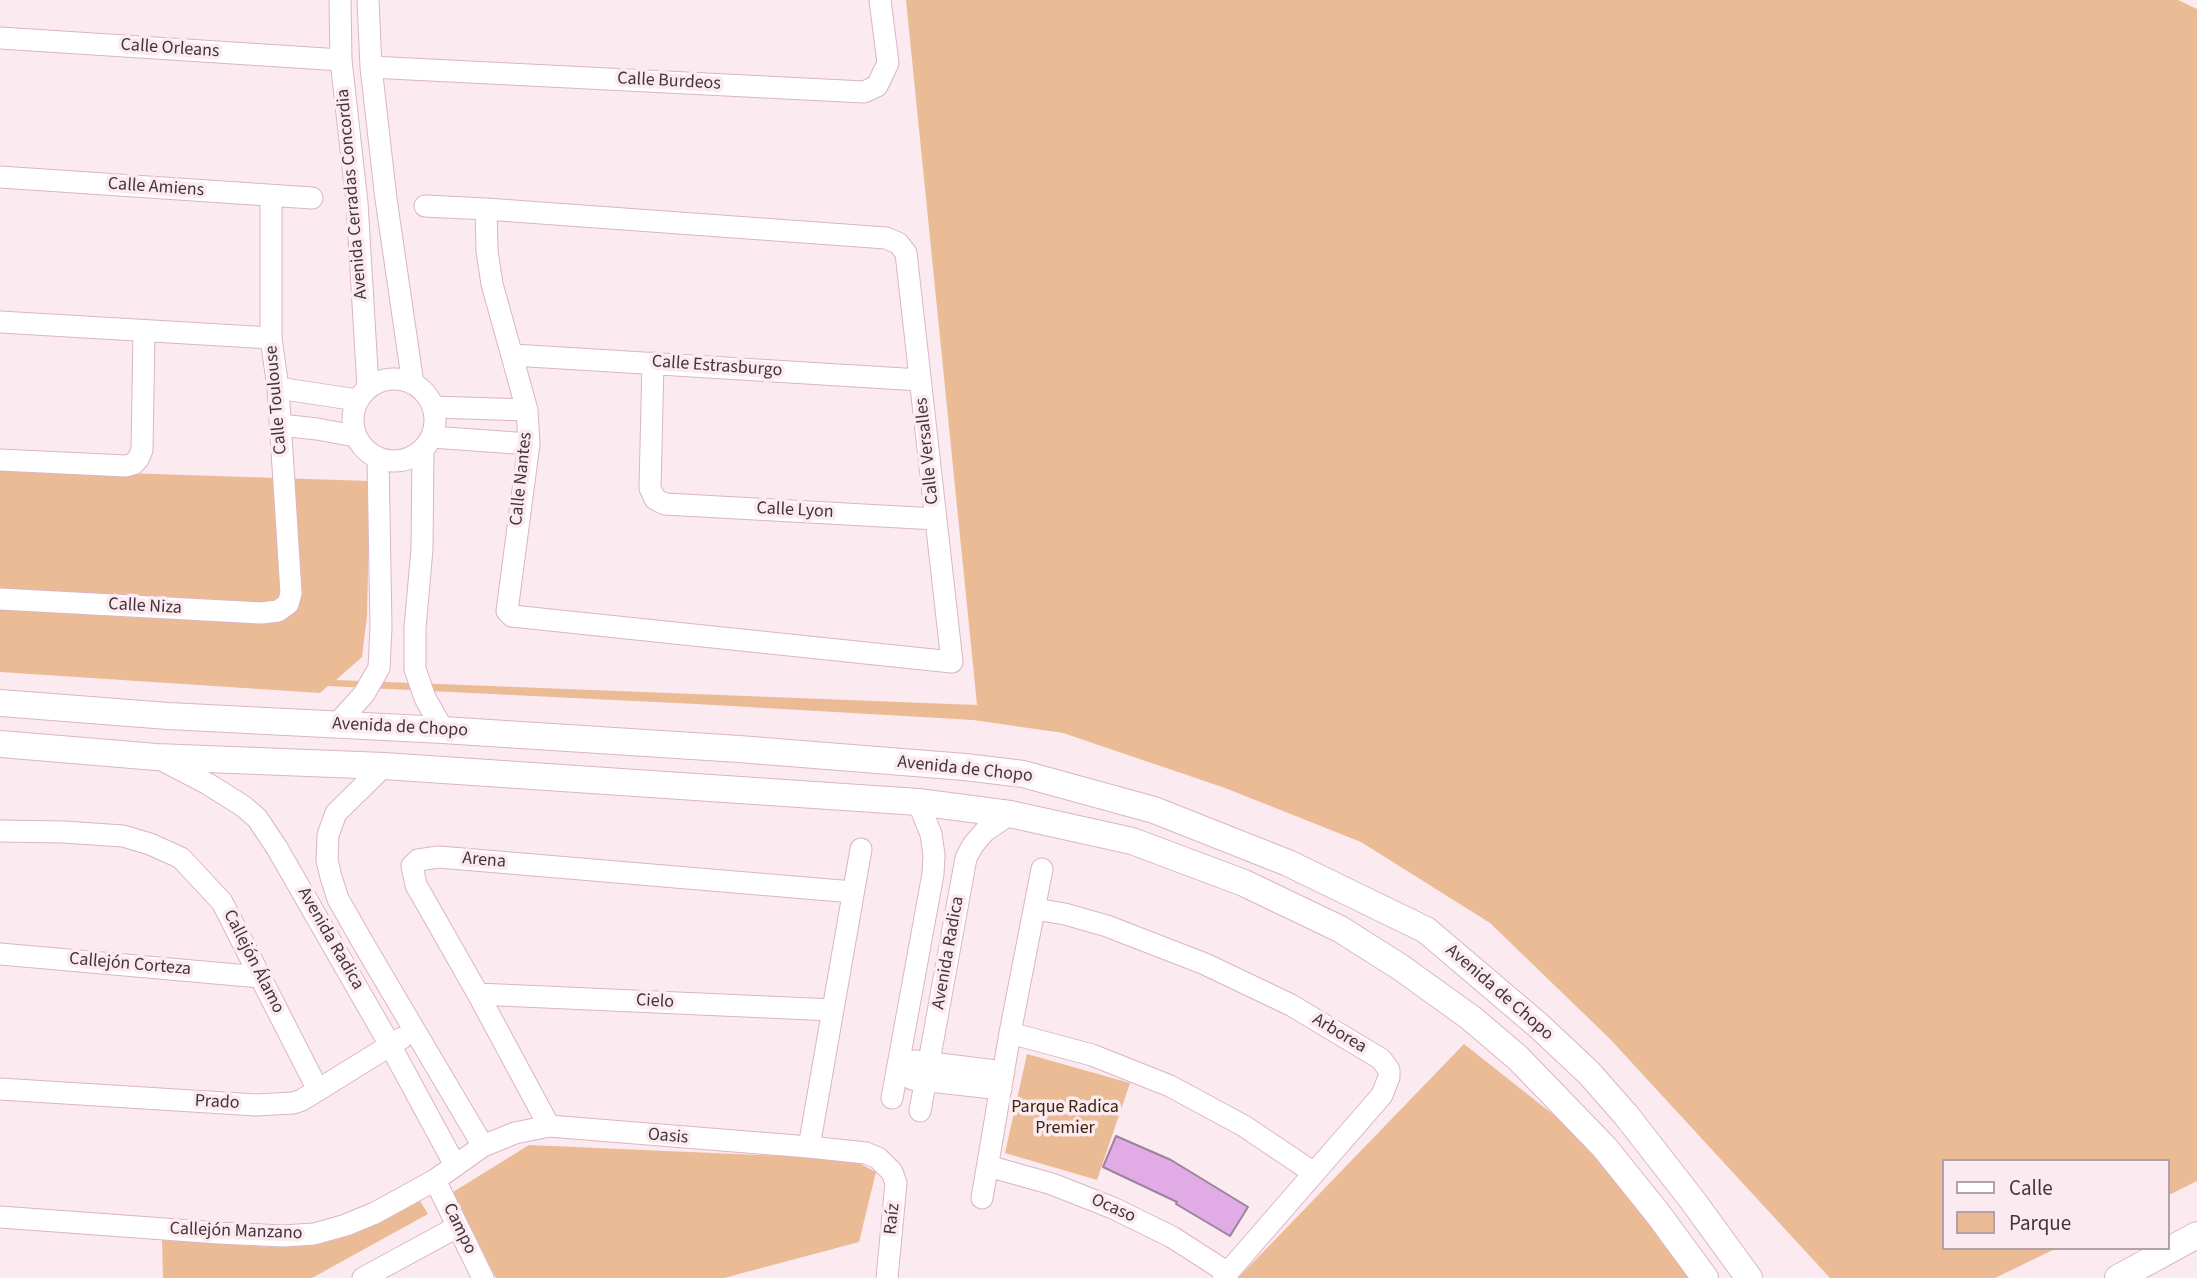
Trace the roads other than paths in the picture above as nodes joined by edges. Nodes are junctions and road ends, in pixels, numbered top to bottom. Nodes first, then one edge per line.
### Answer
1 (340, 0) edge
2 (368, 0) edge
3 (880, 0) edge
4 (0, 38) edge
5 (341, 60) junction
6 (371, 67) junction
7 (0, 177) edge
8 (271, 196) junction
9 (312, 198) dead end
10 (386, 199) junction
11 (357, 202) junction
12 (425, 206) dead end
13 (486, 209) junction
14 (0, 322) edge
15 (144, 332) junction
16 (271, 338) junction
17 (513, 355) junction
18 (653, 363) junction
19 (920, 380) junction
20 (413, 384) junction
21 (278, 388) junction
22 (363, 393) junction
23 (433, 407) junction
24 (527, 410) junction
25 (281, 425) junction
26 (355, 436) junction
27 (427, 444) junction
28 (529, 444) junction
29 (378, 459) junction
30 (0, 460) edge
31 (936, 519) junction
32 (0, 599) edge
33 (288, 604) joint
34 (952, 662) joint
35 (379, 668) junction
36 (415, 669) junction
37 (0, 703) edge
38 (337, 724) junction
39 (443, 730) junction
40 (0, 744) edge
41 (739, 749) junction
42 (156, 757) junction
43 (384, 766) junction
44 (736, 789) junction
45 (918, 802) junction
46 (1010, 814) junction
47 (0, 831) edge
48 (861, 849) dead end
49 (1042, 869) dead end
50 (853, 892) junction
51 (1035, 909) junction
52 (0, 954) edge
53 (260, 976) junction
54 (478, 994) junction
55 (833, 1010) junction
56 (414, 1030) junction
57 (1010, 1033) junction
58 (390, 1045) junction
59 (927, 1072) junction
60 (1002, 1080) junction
61 (0, 1089) edge
62 (318, 1090) junction
63 (920, 1111) dead end
64 (549, 1126) junction
65 (483, 1146) junction
66 (809, 1147) junction
67 (887, 1164) joint
68 (455, 1165) junction
69 (988, 1166) junction
70 (1314, 1173) junction
71 (435, 1180) junction
72 (982, 1198) dead end
73 (0, 1217) edge
74 (457, 1227) junction
75 (2197, 1235) edge
76 (1226, 1275) edge
77 (363, 1278) edge
78 (483, 1278) edge
79 (888, 1278) edge
80 (1705, 1278) edge
81 (1749, 1278) edge
82 (2118, 1278) edge

1 - 5 street, Avenida Cerradas Concordia
2 - 6 street, Avenida Cerradas Concordia
3 - 6 street, Calle Burdeos
4 - 5 street, Calle Orleans
5 - 11 street, Avenida Cerradas Concordia
6 - 10 street, Avenida Cerradas Concordia
7 - 8 street, Calle Amiens
8 - 9 street, Calle Amiens
8 - 16 street, Calle Toulouse
10 - 11 street
10 - 20 street, Avenida Cerradas Concordia
11 - 22 street, Avenida Cerradas Concordia
12 - 13 street
13 - 17 street, Calle Nantes
13 - 19 street, Calle Versalles
14 - 15 street
15 - 16 street
15 - 30 street
16 - 21 street, Calle Toulouse
17 - 18 street, Calle Estrasburgo
17 - 24 street, Calle Nantes
18 - 19 street, Calle Estrasburgo
18 - 31 street, Calle Lyon
19 - 31 street, Calle Versalles
20 - 22 street
20 - 23 street
21 - 22 street
21 - 25 street, Calle Toulouse
22 - 26 street
23 - 24 street
23 - 27 street
24 - 28 street, Calle Nantes
25 - 26 street
25 - 33 street, Calle Toulouse
26 - 29 street
27 - 28 street
27 - 29 street
27 - 36 street
28 - 34 street, Calle Nantes
29 - 35 street
31 - 34 street, Calle Versalles
32 - 33 street, Calle Niza
35 - 36 street
35 - 38 street
36 - 39 street
37 - 38 street, Avenida de Chopo
38 - 39 street, Avenida de Chopo
39 - 41 street, Avenida de Chopo
40 - 42 street, Avenida de Chopo
41 - 44 street
41 - 81 street, Avenida de Chopo
42 - 43 street, Avenida de Chopo
42 - 58 street, Avenida Radica
43 - 44 street, Avenida de Chopo
43 - 56 street, Avenida Radica
44 - 45 street, Avenida de Chopo
45 - 46 street, Avenida de Chopo
45 - 59 street, Avenida Radica
46 - 59 street, Avenida Radica
46 - 80 street, Avenida de Chopo
47 - 53 street, Callejón Álamo
48 - 50 street
49 - 51 street
50 - 54 street, Arena
50 - 55 street
51 - 57 street
51 - 70 street, Arborea
52 - 53 street, Callejón Corteza
53 - 62 street, Callejón Álamo
54 - 55 street, Cielo
54 - 64 street, Arena
55 - 66 street
56 - 58 street, Prado
56 - 65 street, Avenida Radica
57 - 60 street
57 - 70 street
58 - 62 street, Prado
58 - 68 street, Avenida Radica
59 - 60 street
59 - 63 street, Avenida Radica
60 - 69 street
61 - 62 street, Prado
64 - 65 street, Oasis
64 - 66 street, Oasis
65 - 68 street, Oasis
66 - 67 street, Oasis
67 - 79 street, Raíz
68 - 71 street, Callejón Manzano
69 - 72 street
69 - 76 street, Ocaso
70 - 76 street, Arborea
71 - 73 street, Callejón Manzano
71 - 74 street, Campo
74 - 77 street
74 - 78 street, Campo
75 - 82 street

